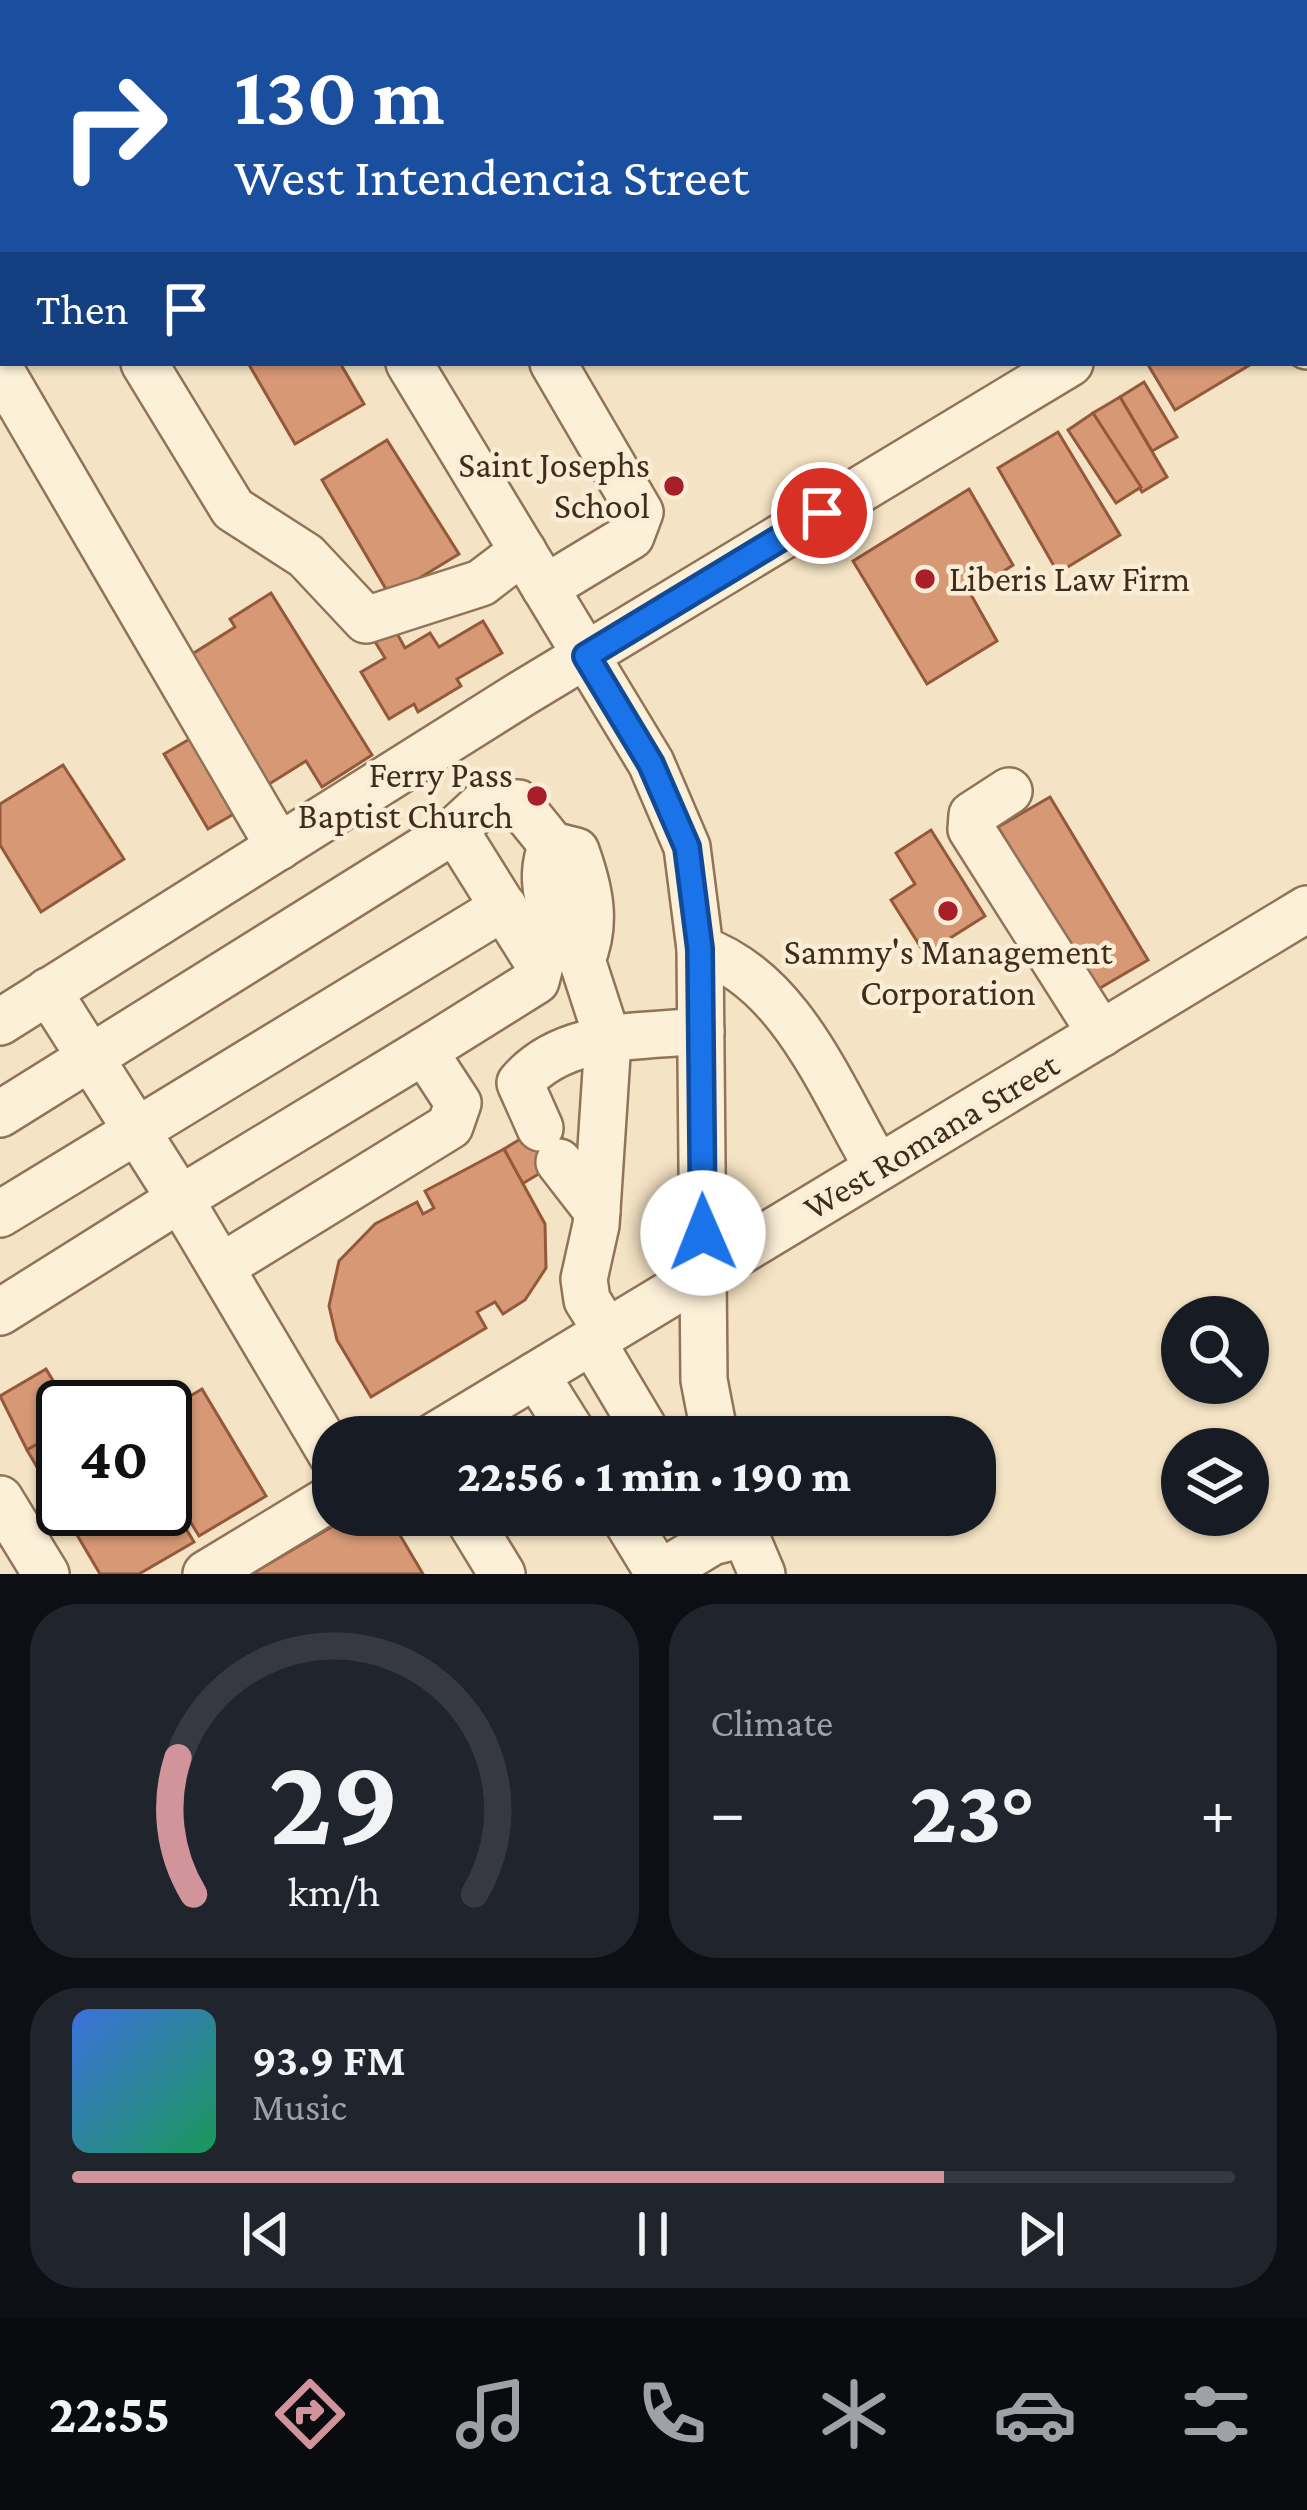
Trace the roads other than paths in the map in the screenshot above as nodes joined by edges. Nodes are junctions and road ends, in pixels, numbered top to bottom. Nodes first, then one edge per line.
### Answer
1 (146, 366) edge
2 (411, 366) edge
3 (555, 366) edge
4 (1065, 366) edge
5 (0, 369) edge
6 (534, 570) junction
7 (586, 656) junction
8 (1009, 791) dead end
9 (455, 830) junction
10 (279, 847) junction
11 (504, 908) junction
12 (1307, 909) edge
13 (700, 949) junction
14 (49, 992) junction
15 (0, 1022) edge
16 (701, 1031) junction
17 (1100, 1034) junction
18 (608, 1040) junction
19 (424, 1051) junction
20 (91, 1058) junction
21 (0, 1114) edge
22 (137, 1131) junction
23 (878, 1168) junction
24 (180, 1199) junction
25 (597, 1211) junction
26 (0, 1214) edge
27 (221, 1267) junction
28 (703, 1274) junction
29 (2, 1306) edge
30 (599, 1336) junction
31 (536, 1375) junction
32 (468, 1416) edge
33 (562, 1416) edge
34 (639, 1416) edge
35 (711, 1416) edge
36 (312, 1421) edge
37 (0, 1499) edge
38 (312, 1510) edge
39 (479, 1536) edge
40 (636, 1536) edge
41 (730, 1536) edge
42 (46, 1574) edge
43 (206, 1574) edge
44 (502, 1574) edge
45 (659, 1574) edge

1 - 6 street
2 - 6 street
3 - 6 street
4 - 7 street
5 - 10 street
6 - 7 street
7 - 10 street
7 - 13 street
8 - 17 street
9 - 11 street
9 - 18 street
9 - 20 street
10 - 14 street
11 - 19 street
11 - 22 street
12 - 17 street, West Romana Street
13 - 16 street
13 - 23 street
14 - 15 street
14 - 20 street
16 - 18 street
16 - 28 street
17 - 23 street, West Romana Street
18 - 25 street
18 - 25 street
19 - 24 street
19 - 27 street
20 - 21 street
20 - 22 street
22 - 24 street
22 - 26 street
23 - 28 street, West Romana Street
24 - 27 street
24 - 29 street
25 - 30 street
27 - 36 street
28 - 30 street, West Romana Street
28 - 35 street
30 - 31 street, West Romana Street
30 - 34 street
31 - 32 street, West Romana Street
31 - 33 street
37 - 42 street
38 - 43 street
39 - 44 street
40 - 45 street
41 - 45 street

